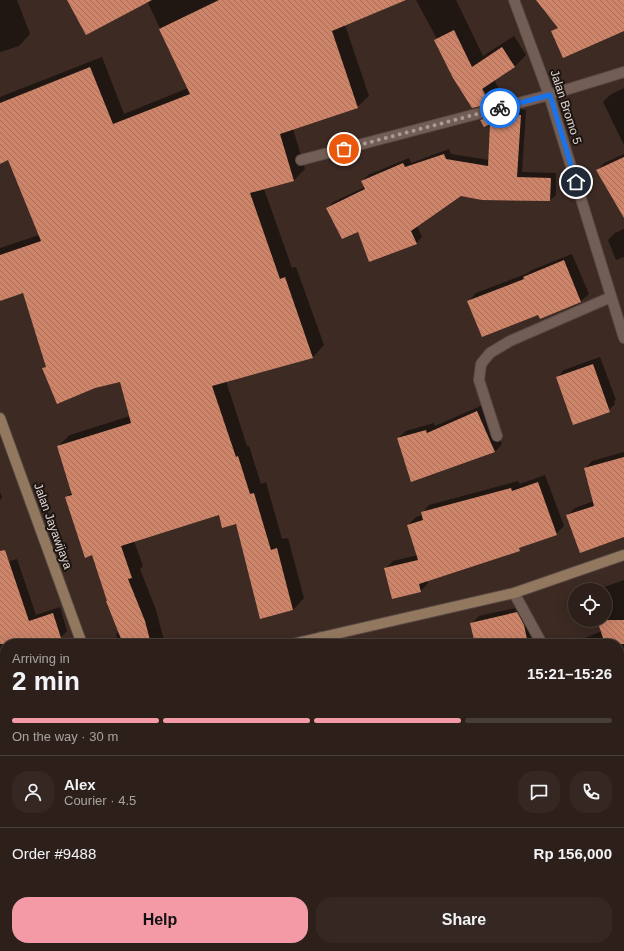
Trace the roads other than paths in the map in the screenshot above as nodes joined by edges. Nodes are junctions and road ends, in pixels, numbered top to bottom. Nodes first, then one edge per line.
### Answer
1 (514, 0) edge
2 (624, 72) edge
3 (550, 95) junction
4 (300, 160) dead end
5 (612, 297) junction
6 (624, 338) edge
7 (0, 418) edge
8 (497, 436) dead end
9 (3, 440) edge
10 (624, 555) edge
11 (514, 593) junction
12 (80, 639) edge
13 (326, 639) edge
14 (539, 639) edge

1 - 3 street, Jalan Bromo 5
2 - 3 street
3 - 4 street
3 - 5 street, Jalan Bromo 5
5 - 6 street, Jalan Bromo 5
5 - 8 street
7 - 9 main road, Jalan Jayawijaya
9 - 12 main road, Jalan Jayawijaya
10 - 11 main road
11 - 13 main road
11 - 14 street

